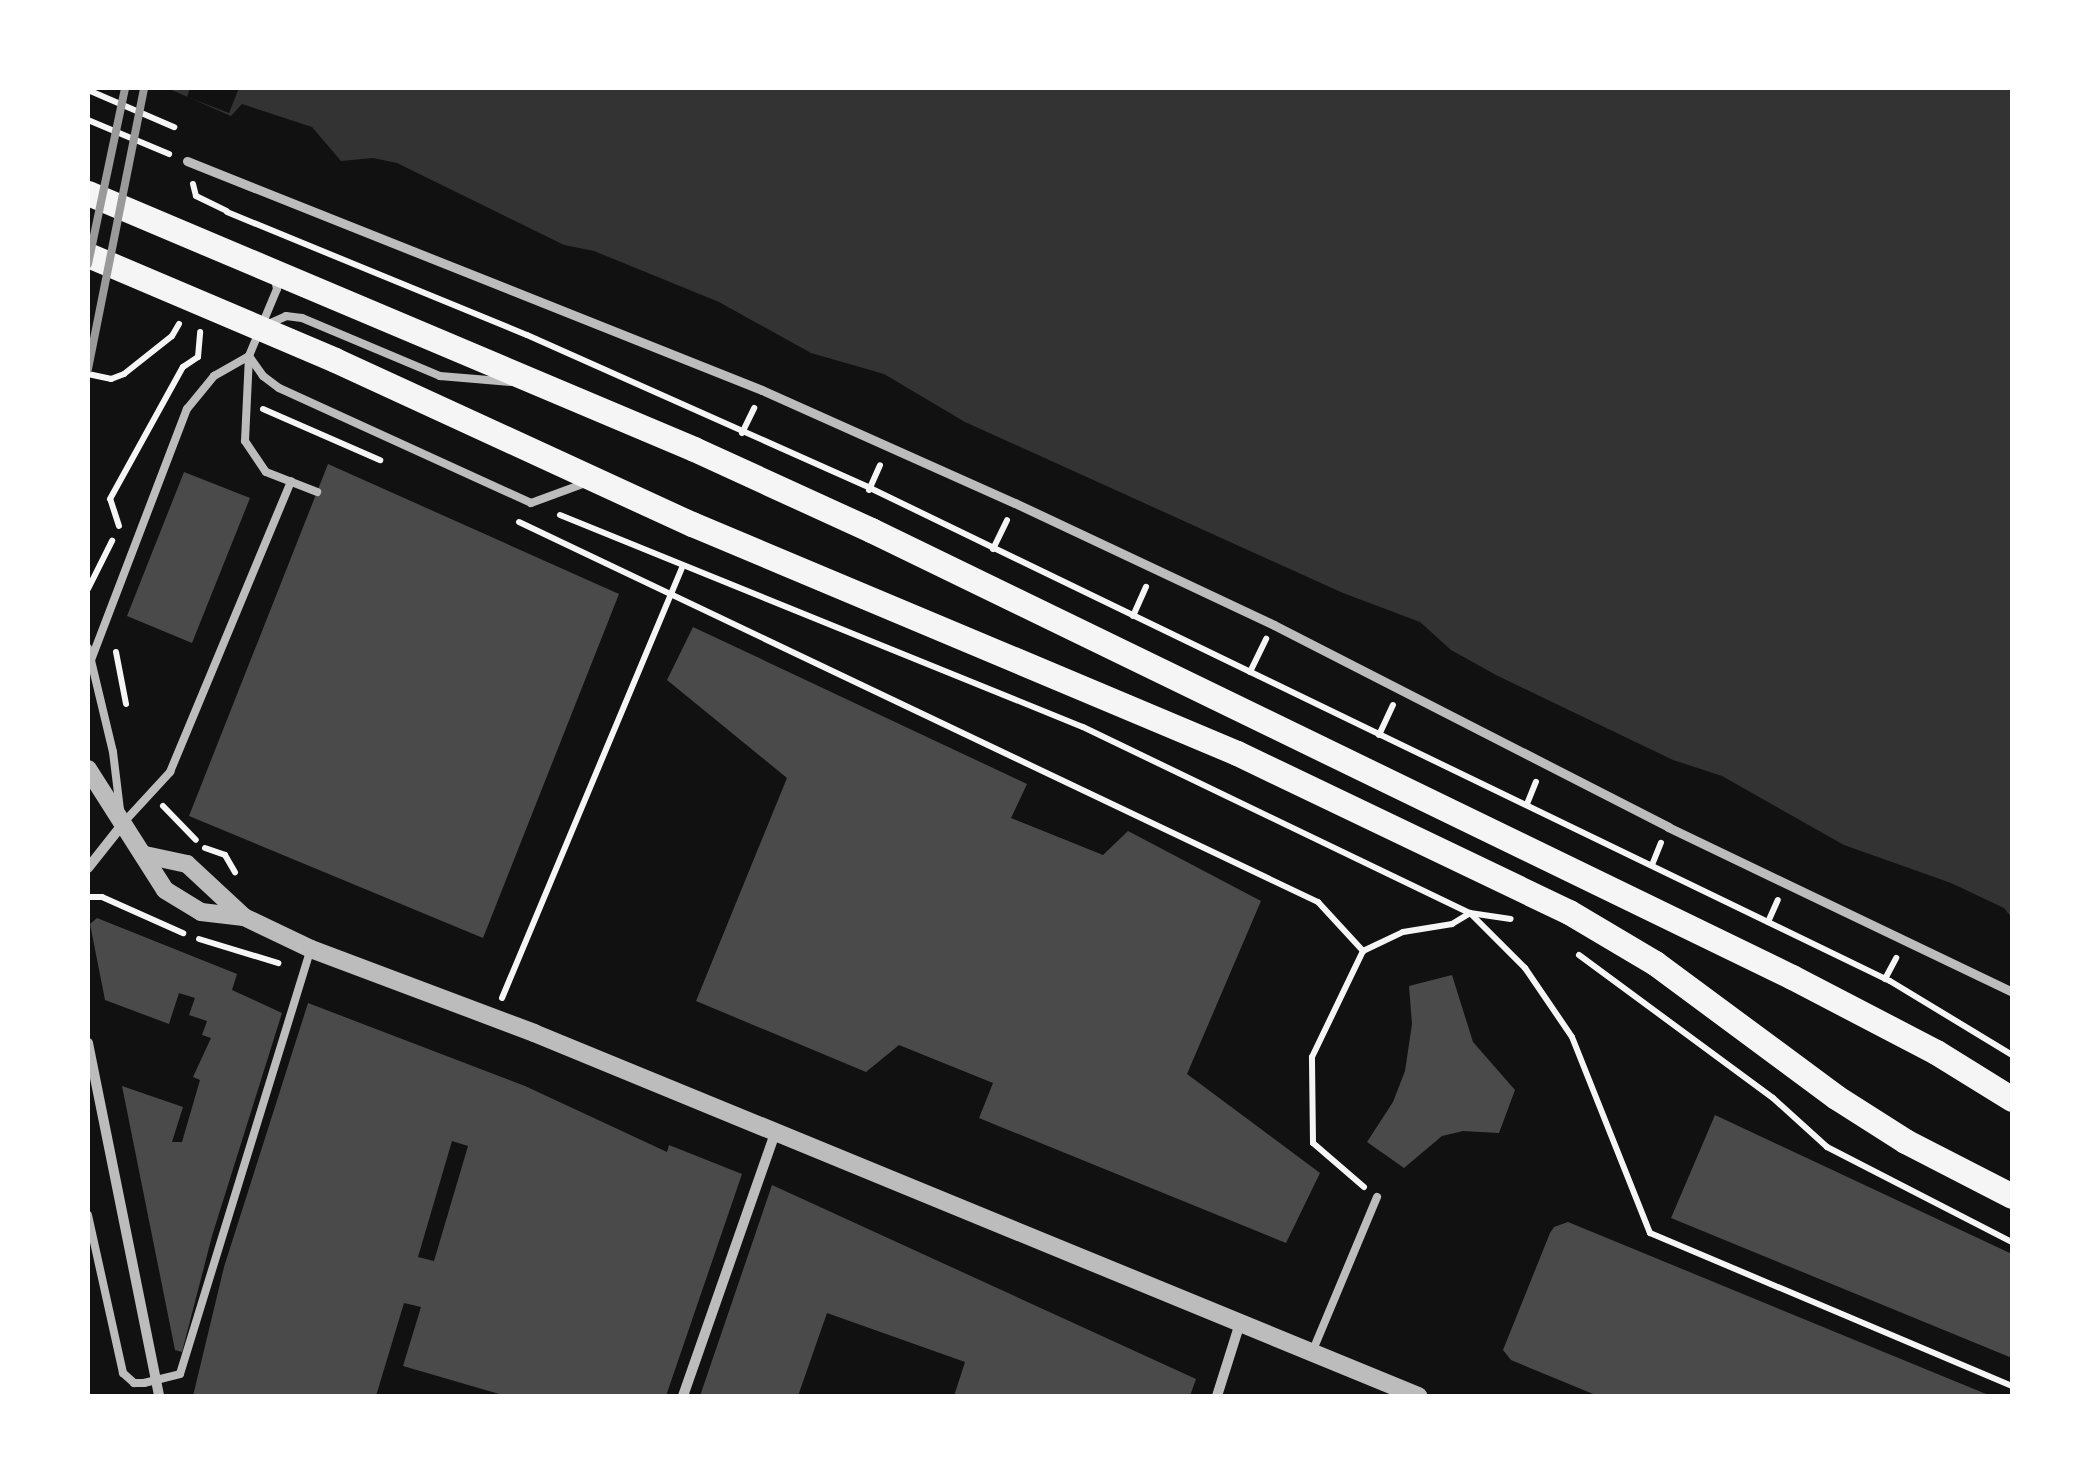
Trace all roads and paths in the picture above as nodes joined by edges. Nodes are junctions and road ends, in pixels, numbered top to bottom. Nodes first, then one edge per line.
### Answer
1 (88, 90) edge
2 (88, 120) edge
3 (174, 126) dead end
4 (187, 160) junction
5 (258, 192) junction
6 (88, 193) edge
7 (227, 212) junction
8 (246, 220) junction
9 (220, 230) dead end
10 (240, 234) dead end
11 (88, 254) edge
12 (271, 271) junction
13 (183, 316) dead end
14 (200, 324) dead end
15 (261, 328) junction
16 (612, 333) junction
17 (198, 356) junction
18 (249, 356) junction
19 (596, 370) junction
20 (88, 374) edge
21 (214, 376) junction
22 (544, 386) junction
23 (762, 390) junction
24 (244, 401) junction
25 (742, 434) junction
26 (889, 446) junction
27 (395, 466) dead end
28 (596, 479) junction
29 (291, 481) junction
30 (316, 492) dead end
31 (868, 492) junction
32 (530, 503) junction
33 (1016, 503) junction
34 (517, 521) dead end
35 (992, 551) junction
36 (682, 568) junction
37 (1154, 569) junction
38 (88, 590) edge
39 (668, 596) junction
40 (1132, 618) junction
41 (1274, 625) junction
42 (103, 627) junction
43 (88, 648) edge
44 (92, 660) junction
45 (1249, 674) junction
46 (1402, 688) junction
47 (129, 722) dead end
48 (1379, 736) junction
49 (88, 769) edge
50 (152, 793) junction
51 (122, 824) junction
52 (146, 855) junction
53 (88, 868) edge
54 (196, 871) junction
55 (88, 897) edge
56 (1470, 913) junction
57 (244, 916) junction
58 (1522, 920) dead end
59 (311, 949) junction
60 (1363, 951) junction
61 (1576, 952) dead end
62 (2012, 992) edge
63 (494, 1018) junction
64 (88, 1042) edge
65 (2012, 1054) edge
66 (2012, 1099) edge
67 (776, 1131) junction
68 (2012, 1196) edge
69 (1376, 1197) joint
70 (88, 1216) edge
71 (2012, 1242) edge
72 (1240, 1322) junction
73 (1312, 1352) junction
74 (156, 1383) junction
75 (2012, 1386) edge
76 (159, 1396) edge
77 (682, 1396) edge
78 (1217, 1396) edge
79 (1418, 1396) edge

1 - 3 path
2 - 4 path
4 - 5 street
4 - 7 path
5 - 8 path
5 - 16 street
6 - 12 main road
7 - 8 path
7 - 9 path
8 - 10 path
8 - 19 path
11 - 15 main road
12 - 15 lane
12 - 22 main road
13 - 20 path
14 - 17 path
15 - 18 lane
15 - 22 lane
15 - 28 main road
16 - 19 path
16 - 23 street
17 - 21 path
17 - 38 path
18 - 21 lane
18 - 24 lane
18 - 32 lane
19 - 25 path
21 - 42 lane
22 - 66 main road
23 - 25 path
23 - 26 street
24 - 27 path
24 - 29 lane
25 - 31 path
26 - 31 path
26 - 33 street
28 - 32 lane
28 - 68 main road
29 - 30 lane
29 - 50 lane
31 - 35 path
32 - 36 path
33 - 35 path
33 - 37 street
34 - 39 path
35 - 40 path
36 - 39 path
36 - 56 path
37 - 40 path
37 - 41 street
39 - 60 path
39 - 63 path
40 - 45 path
41 - 45 path
41 - 46 street
42 - 44 lane
42 - 47 path
43 - 44 lane
44 - 51 lane
45 - 48 path
46 - 48 path
46 - 62 street
48 - 65 path
49 - 51 street
50 - 51 lane
50 - 54 path
51 - 52 street
51 - 53 street
52 - 54 street
52 - 57 street
54 - 57 street
55 - 59 path
56 - 58 path
56 - 60 path
56 - 75 path
57 - 59 street
59 - 63 street
59 - 74 lane
60 - 69 path
61 - 71 path
63 - 67 street
64 - 74 street
67 - 72 street
67 - 77 street
69 - 73 lane
70 - 74 lane
72 - 73 street
72 - 78 street
73 - 79 street
74 - 76 street

